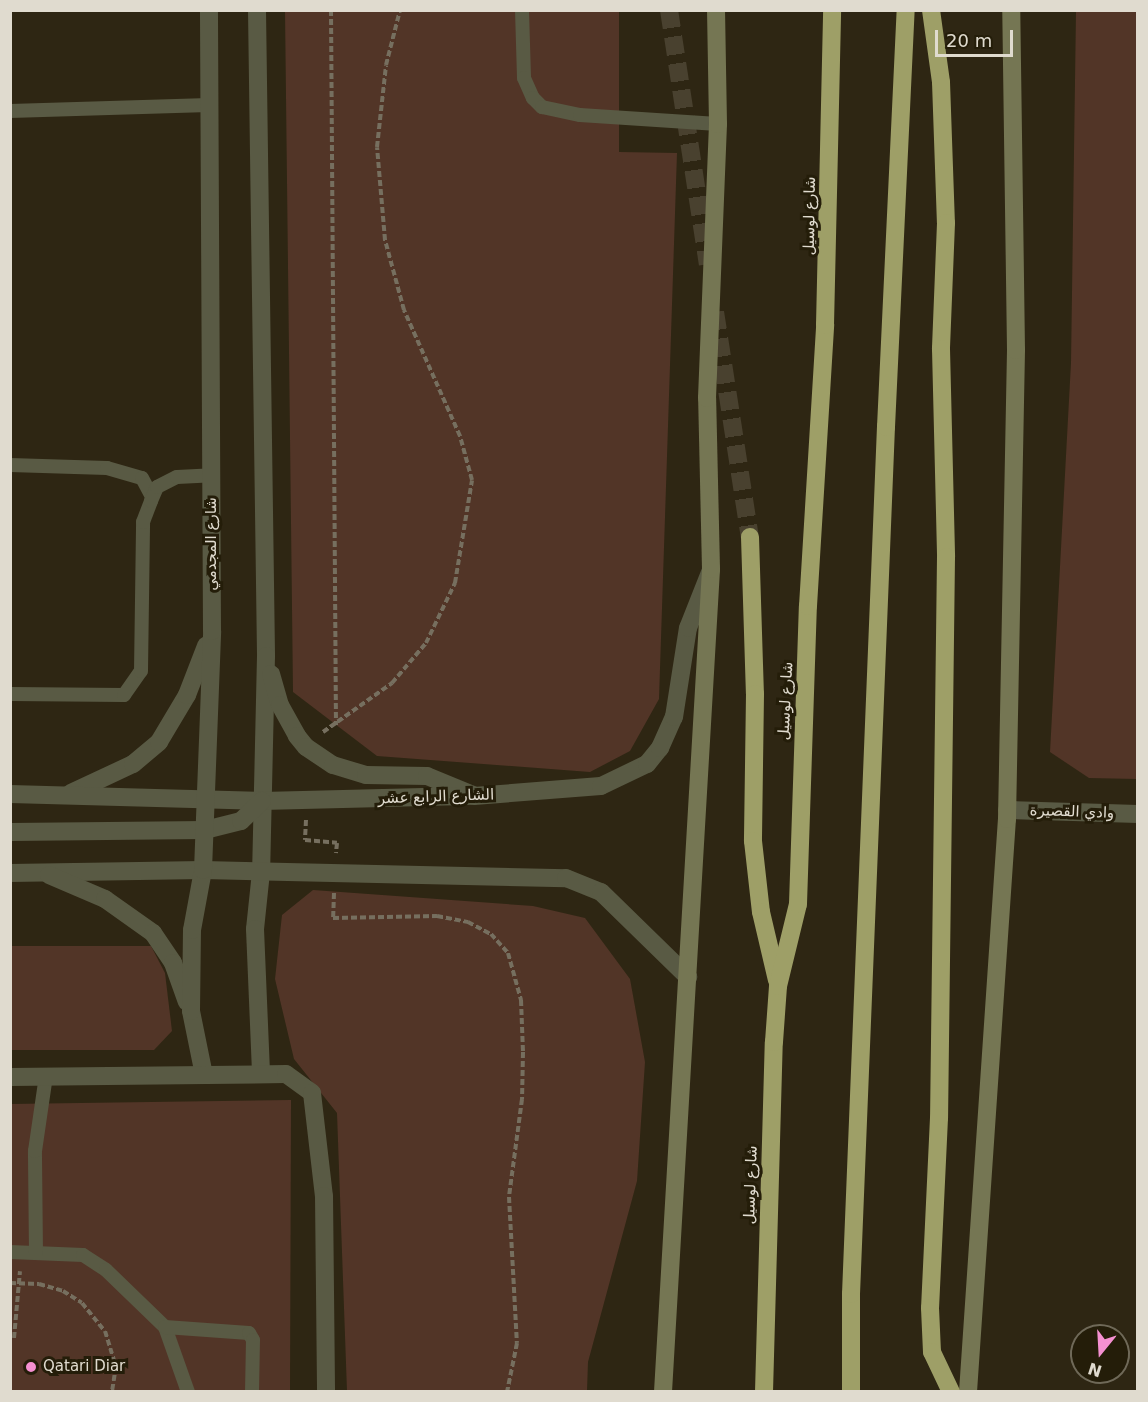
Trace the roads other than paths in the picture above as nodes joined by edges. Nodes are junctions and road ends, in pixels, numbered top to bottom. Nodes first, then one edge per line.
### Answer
1 (209, 10) edge
2 (257, 10) edge
3 (522, 10) edge
4 (716, 10) edge
5 (832, 10) edge
6 (906, 10) edge
7 (931, 10) edge
8 (1011, 10) edge
9 (209, 105) junction
10 (10, 111) edge
11 (718, 124) junction
12 (10, 465) edge
13 (212, 475) junction
14 (152, 497) junction
15 (750, 537) tunnel mouth
16 (711, 569) junction
17 (212, 631) junction
18 (266, 656) junction
19 (10, 694) edge
20 (10, 794) edge
21 (66, 795) junction
22 (474, 796) junction
23 (206, 798) junction
24 (262, 801) junction
25 (1007, 810) junction
26 (1137, 814) edge
27 (205, 830) junction
28 (10, 832) edge
29 (203, 870) junction
30 (261, 872) junction
31 (10, 873) edge
32 (45, 873) junction
33 (688, 977) junction
34 (778, 986) junction
35 (191, 1011) junction
36 (261, 1073) junction
37 (204, 1075) junction
38 (46, 1076) junction
39 (10, 1077) edge
40 (23, 1252) edge
41 (165, 1327) junction
42 (188, 1392) edge
43 (252, 1392) edge
44 (326, 1392) edge
45 (663, 1392) edge
46 (764, 1392) edge
47 (851, 1392) edge
48 (951, 1392) edge
49 (968, 1392) edge

1 - 9 street, شارع المجدمي
2 - 18 street
3 - 11 lane
4 - 11 street
5 - 34 highway, شارع لوسيل
6 - 47 highway
7 - 48 highway
8 - 25 street
9 - 10 lane
9 - 13 street, شارع المجدمي
11 - 16 street
12 - 14 lane
13 - 14 lane
13 - 17 street, شارع المجدمي
14 - 19 lane
15 - 34 highway
16 - 22 street, الشارع الرابع عشر
16 - 33 street
17 - 21 street
17 - 23 street, شارع المجدمي
18 - 22 street
18 - 24 street
20 - 21 street, الشارع الرابع عشر
21 - 23 street, الشارع الرابع عشر
22 - 24 street, الشارع الرابع عشر
23 - 24 street, الشارع الرابع عشر
23 - 27 street, شارع المجدمي
24 - 27 street
24 - 30 street
25 - 26 street, وادي القصيرة
25 - 49 street
27 - 28 street
27 - 29 street, شارع المجدمي
29 - 30 street
29 - 32 street
29 - 35 street, شارع المجدمي
30 - 33 street
30 - 36 street
31 - 32 street
32 - 35 street
33 - 45 street
34 - 46 highway, شارع لوسيل
35 - 37 street, شارع المجدمي
36 - 37 street
36 - 44 street
37 - 38 street
38 - 39 street
38 - 40 lane
40 - 41 lane
41 - 42 lane
41 - 43 lane

